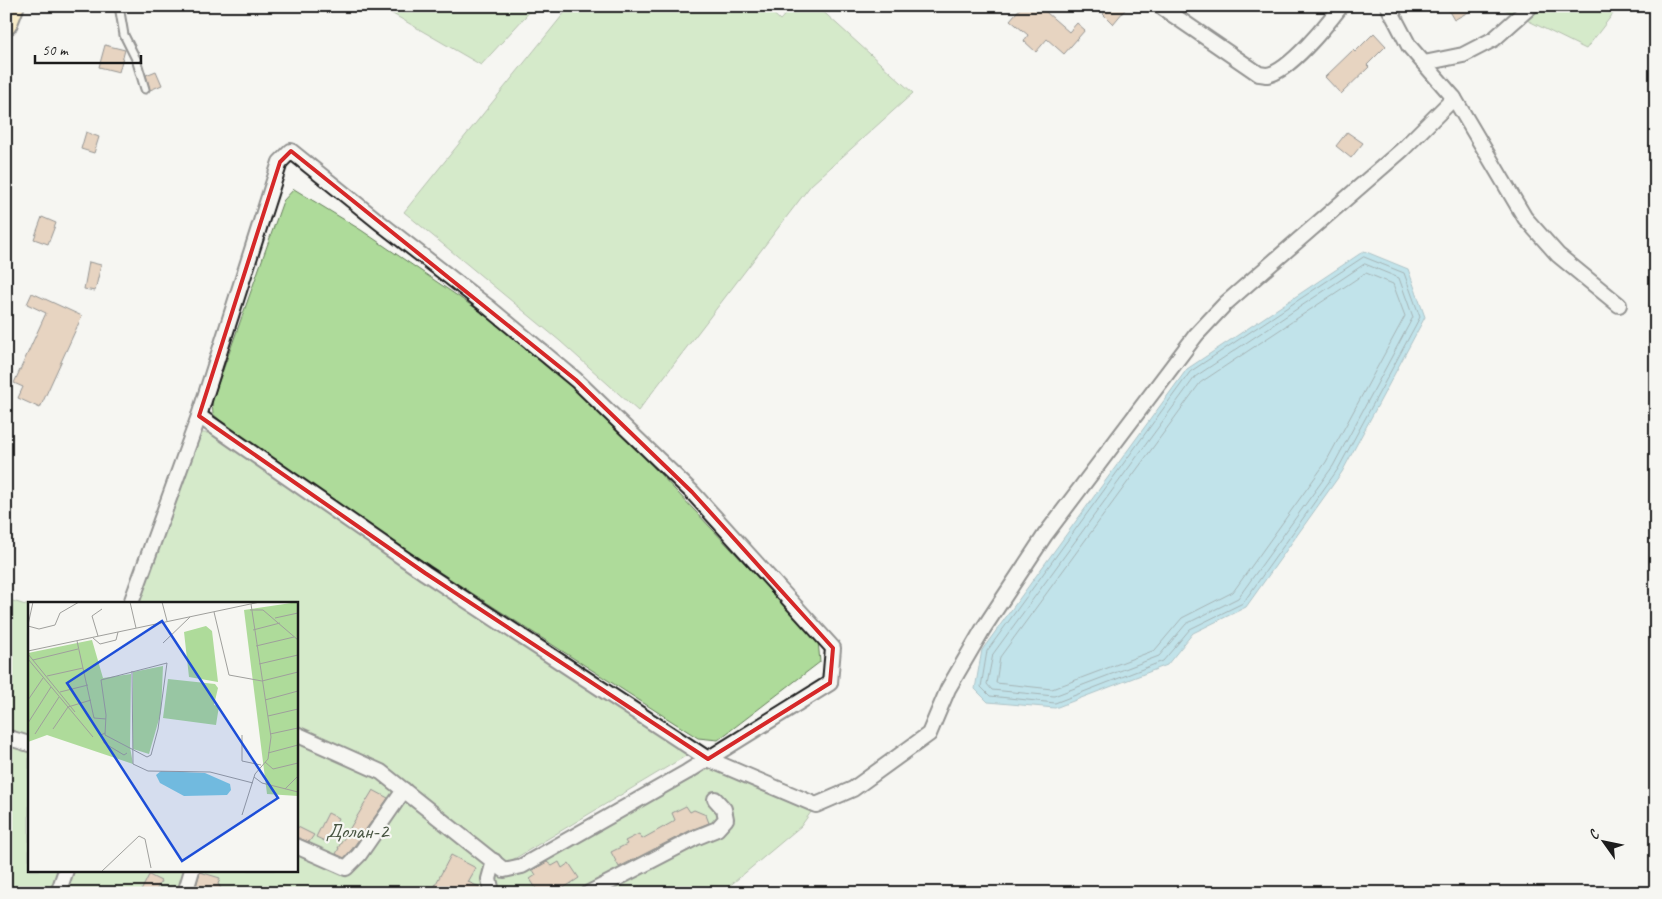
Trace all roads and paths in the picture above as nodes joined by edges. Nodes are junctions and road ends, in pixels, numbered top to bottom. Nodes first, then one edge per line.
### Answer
1 (13, 6) edge
2 (119, 6) edge
3 (1160, 6) edge
4 (1342, 6) edge
5 (1388, 6) edge
6 (1532, 6) edge
7 (6, 24) edge
8 (1424, 63) junction
9 (145, 89) dead end
10 (1454, 98) junction
11 (1619, 304) dead end
12 (199, 416) junction
13 (132, 602) edge
14 (298, 735) edge
15 (6, 737) edge
16 (28, 744) edge
17 (708, 759) junction
18 (404, 790) junction
19 (715, 799) dead end
20 (298, 847) edge
21 (494, 861) junction
22 (65, 872) edge
23 (191, 872) edge
24 (58, 893) edge
25 (185, 893) edge
26 (494, 893) edge
27 (589, 893) edge

1 - 7 main road
2 - 9 lane
3 - 4 street
5 - 8 street
6 - 8 street
8 - 10 street
10 - 11 street
10 - 17 street
12 - 13 street
12 - 17 street
12 - 17 street
14 - 18 street
15 - 16 street
17 - 21 street
18 - 20 street
18 - 21 street
19 - 27 street
21 - 26 street
22 - 24 street
23 - 25 street

